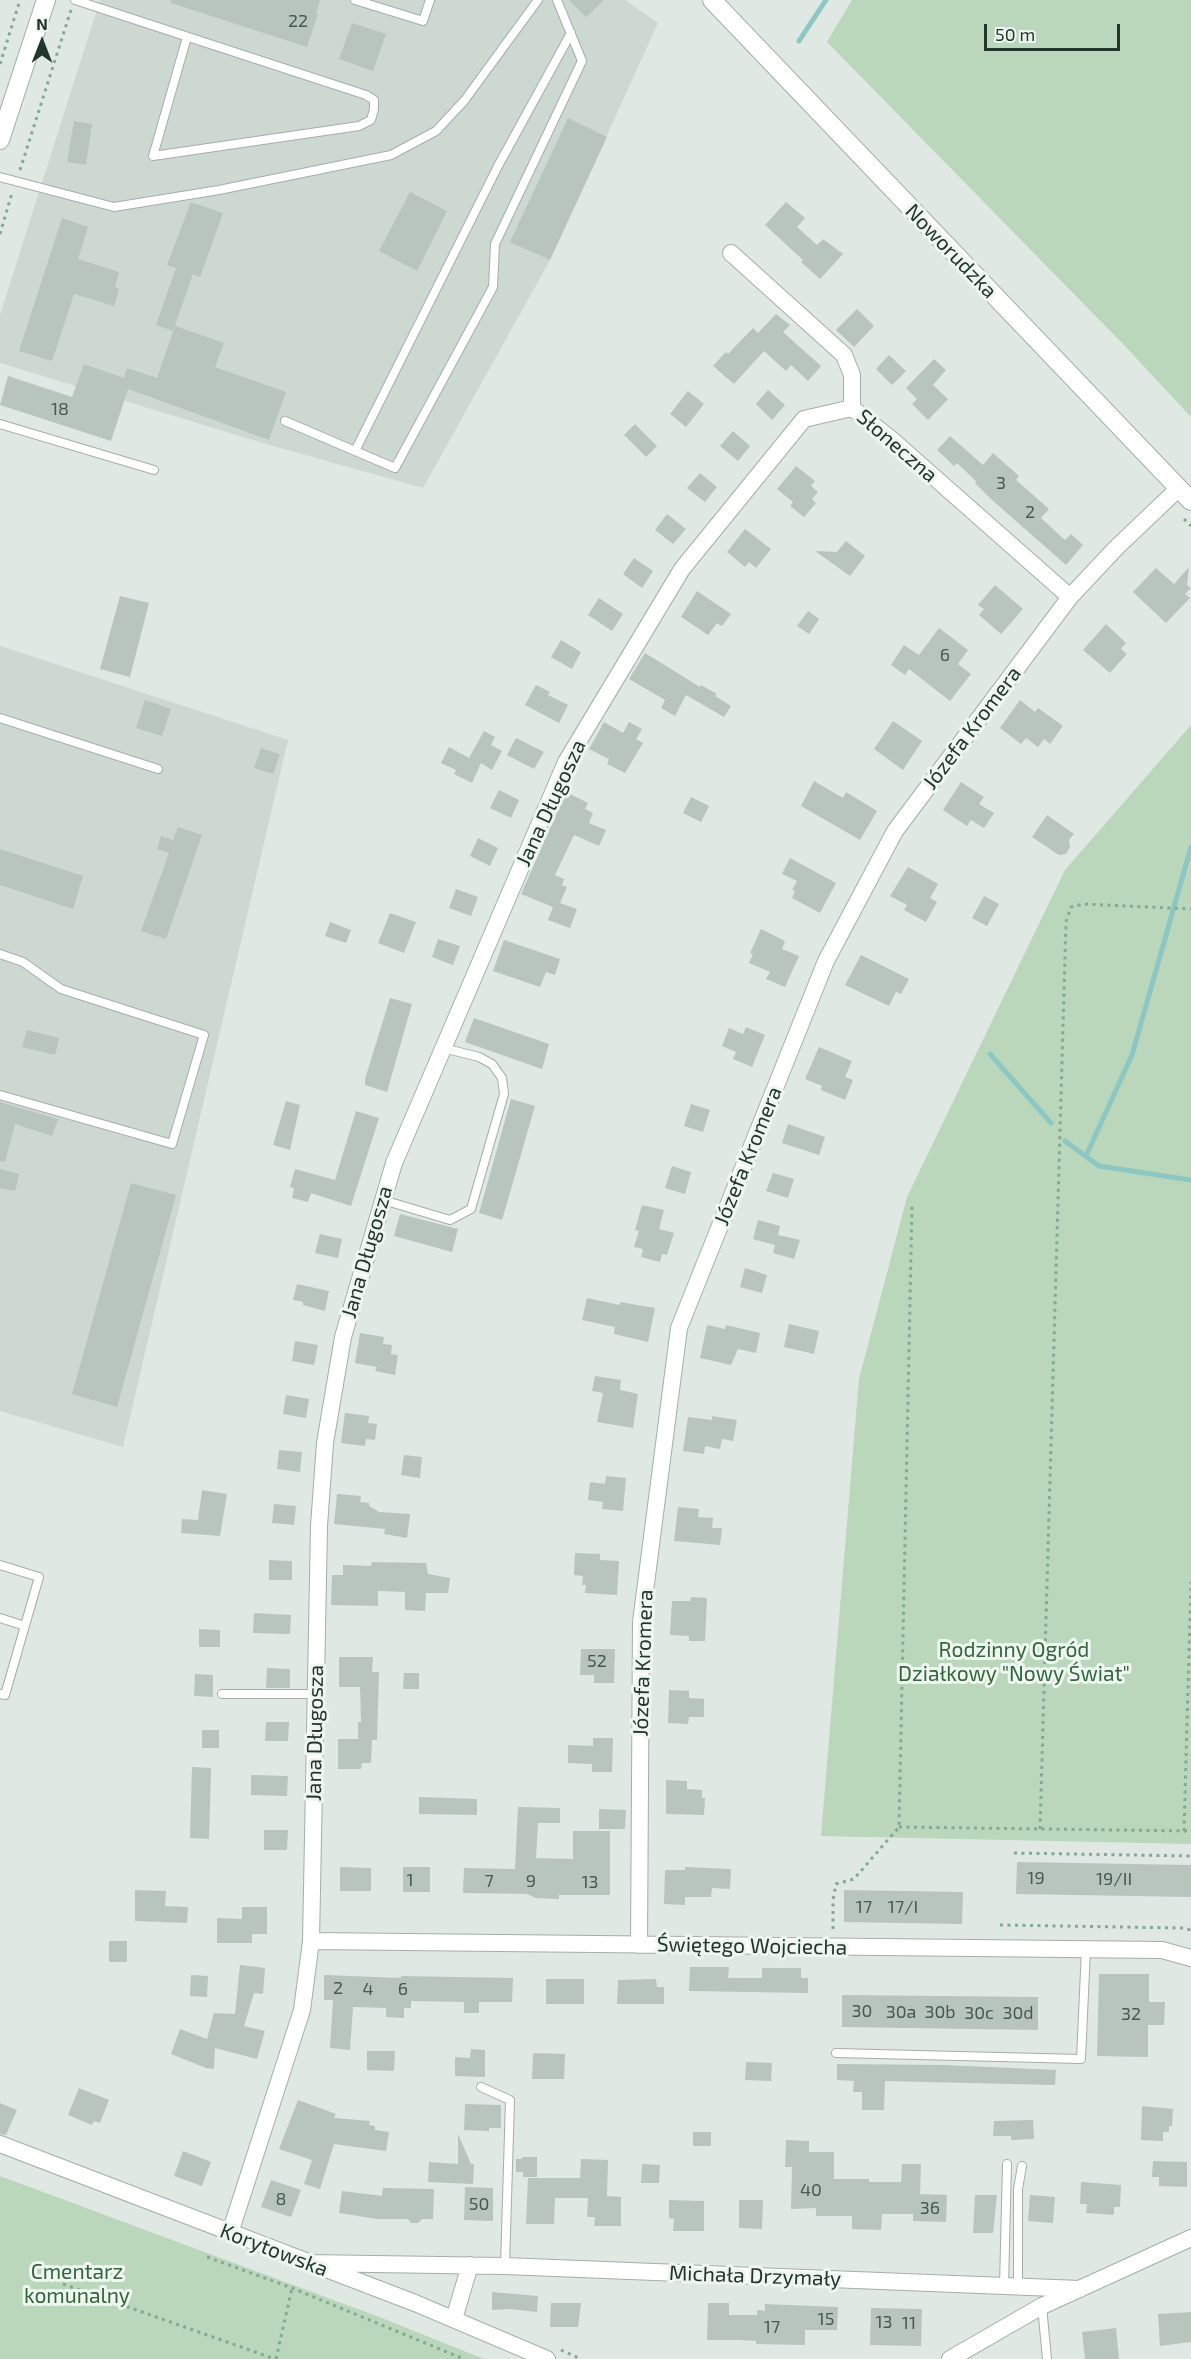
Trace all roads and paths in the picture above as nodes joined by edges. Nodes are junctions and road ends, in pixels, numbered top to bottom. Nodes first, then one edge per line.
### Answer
1 (20, 0) edge
2 (46, 0) edge
3 (74, 0) edge
4 (354, 0) edge
5 (430, 0) edge
6 (538, 0) edge
7 (557, 0) edge
8 (712, 0) edge
9 (571, 33) junction
10 (187, 37) junction
11 (0, 64) edge
12 (0, 140) edge
13 (0, 177) edge
14 (16, 181) junction
15 (0, 234) edge
16 (731, 253) dead end
17 (852, 408) junction
18 (285, 421) dead end
19 (0, 424) edge
20 (355, 451) junction
21 (154, 470) dead end
22 (1185, 495) edge
23 (1070, 597) junction
24 (0, 718) edge
25 (158, 769) dead end
26 (1191, 909) edge
27 (0, 954) edge
28 (443, 1048) junction
29 (0, 1095) edge
30 (382, 1200) junction
31 (912, 1205) dead end
32 (0, 1565) edge
33 (1191, 1582) edge
34 (0, 1618) edge
35 (25, 1626) junction
36 (0, 1694) edge
37 (222, 1694) dead end
38 (315, 1694) junction
39 (899, 1827) junction
40 (1040, 1829) junction
41 (1184, 1831) junction
42 (1191, 1831) edge
43 (1014, 1853) dead end
44 (1191, 1856) edge
45 (1000, 1925) dead end
46 (1191, 1930) edge
47 (311, 1941) junction
48 (639, 1945) junction
49 (833, 1947) junction
50 (1086, 1949) junction
51 (1191, 1958) edge
52 (836, 2053) dead end
53 (481, 2087) dead end
54 (0, 2144) edge
55 (1007, 2164) dead end
56 (1022, 2166) dead end
57 (230, 2233) junction
58 (1191, 2238) edge
59 (207, 2257) dead end
60 (307, 2263) junction
61 (470, 2265) junction
62 (505, 2266) junction
63 (63, 2284) dead end
64 (1011, 2286) junction
65 (292, 2288) junction
66 (1080, 2289) junction
67 (1042, 2306) junction
68 (454, 2319) junction
69 (275, 2359) edge
70 (464, 2359) edge
71 (548, 2359) edge
72 (950, 2359) edge
73 (1047, 2359) edge

1 - 11 path
2 - 12 street
3 - 10 lane
3 - 14 path
4 - 5 lane
6 - 14 lane
7 - 9 lane
8 - 22 street, Noworudzka
9 - 20 lane
9 - 20 lane
10 - 10 lane
13 - 14 lane
14 - 15 path
16 - 17 street, Słoneczna
17 - 23 street, Słoneczna
17 - 28 street, Jana Długosza
18 - 20 lane
19 - 21 lane
22 - 23 street, Józefa Kromera
23 - 48 street, Józefa Kromera
24 - 25 lane
26 - 40 path
27 - 29 lane
28 - 30 street, Jana Długosza
28 - 30 lane
30 - 38 street, Jana Długosza
31 - 39 path
32 - 35 lane
33 - 41 path
34 - 35 lane
35 - 36 lane
37 - 38 lane
38 - 47 street, Jana Długosza
39 - 40 path
39 - 49 path
40 - 41 path
41 - 42 path
43 - 44 path
45 - 46 path
47 - 48 street, Świętego Wojciecha
47 - 57 street, Jana Długosza
48 - 49 street, Świętego Wojciecha
49 - 50 street, Świętego Wojciecha
50 - 51 street, Świętego Wojciecha
50 - 52 lane
53 - 62 lane
54 - 57 street, Korytowska
55 - 64 lane
56 - 64 lane
57 - 60 street, Korytowska
58 - 66 street, Michała Drzymały
59 - 65 path
60 - 61 street, Michała Drzymały
60 - 68 street, Korytowska
61 - 62 street, Michała Drzymały
61 - 68 street
62 - 64 street, Michała Drzymały
63 - 69 path
64 - 66 street, Michała Drzymały
65 - 69 path
65 - 70 path
66 - 67 street
67 - 72 street
67 - 73 lane
68 - 71 street, Korytowska

